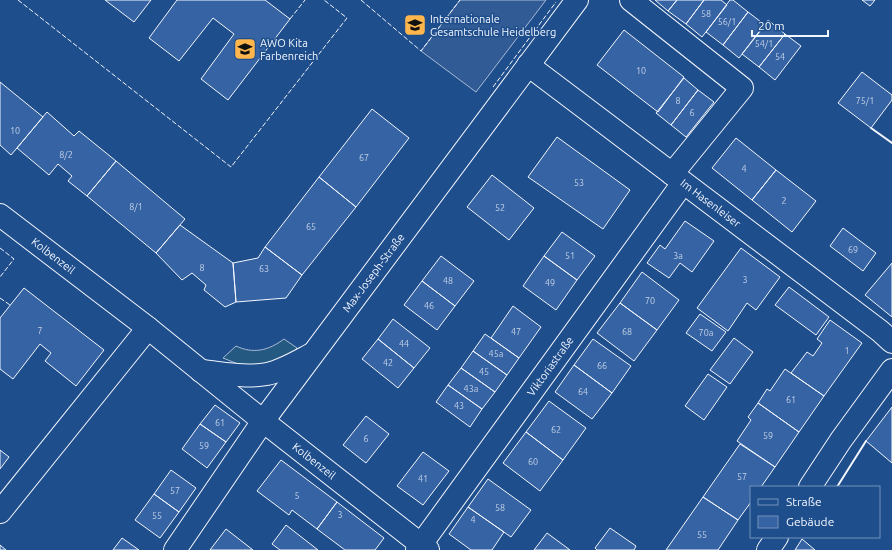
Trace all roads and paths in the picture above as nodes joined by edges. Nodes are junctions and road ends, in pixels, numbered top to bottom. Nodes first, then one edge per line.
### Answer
1 (577, 0) edge
2 (631, 0) edge
3 (528, 65) junction
4 (678, 179) junction
5 (0, 215) edge
6 (148, 328) junction
7 (892, 342) edge
8 (313, 353) junction
9 (201, 370) junction
10 (892, 370) edge
11 (263, 422) junction
12 (811, 486) edge
13 (0, 512) edge
14 (776, 538) edge
15 (422, 548) edge
16 (175, 550) edge
17 (768, 550) edge

1 - 3 street, Max-Joseph-Straße
2 - 4 street, Viktoriastraße
3 - 4 street, Im Hasenleiser
3 - 8 street, Max-Joseph-Straße
4 - 7 street, Im Hasenleiser
4 - 15 street, Viktoriastraße
5 - 6 street, Kolbenzeil
6 - 9 street, Kolbenzeil
6 - 13 street
8 - 9 street
8 - 11 street, Max-Joseph-Straße
9 - 11 street, Kolbenzeil
10 - 12 street
11 - 15 street, Kolbenzeil
11 - 16 street, Max-Joseph-Straße
14 - 17 street

